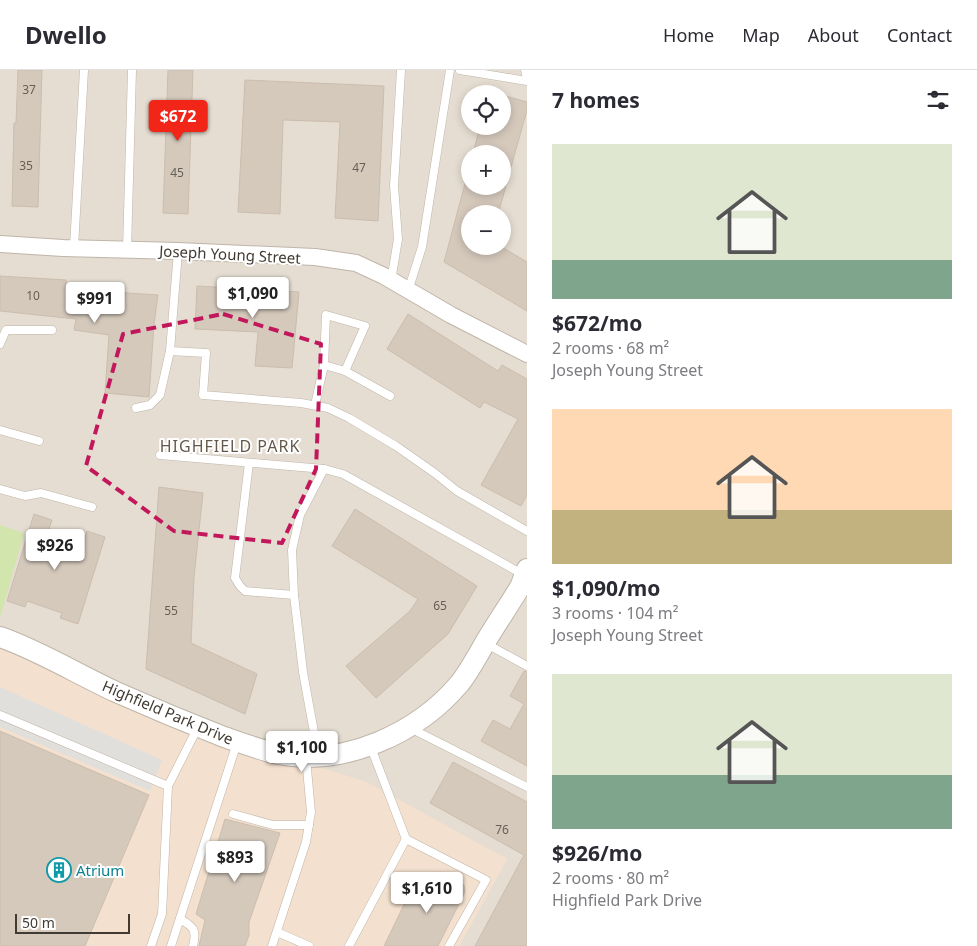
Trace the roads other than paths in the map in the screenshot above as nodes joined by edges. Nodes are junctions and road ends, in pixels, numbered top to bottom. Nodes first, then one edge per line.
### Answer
1 (84, 70) edge
2 (132, 70) edge
3 (401, 70) edge
4 (450, 70) edge
5 (460, 70) edge
6 (525, 70) edge
7 (527, 80) edge
8 (0, 244) edge
9 (74, 247) junction
10 (127, 250) junction
11 (178, 251) junction
12 (391, 281) junction
13 (408, 291) junction
14 (52, 330) dead end
15 (0, 344) edge
16 (170, 351) junction
17 (527, 354) edge
18 (324, 365) junction
19 (345, 371) junction
20 (390, 396) dead end
21 (315, 406) junction
22 (136, 408) dead end
23 (0, 430) edge
24 (39, 441) dead end
25 (160, 455) dead end
26 (249, 463) junction
27 (324, 469) junction
28 (0, 489) edge
29 (92, 507) dead end
30 (527, 531) edge
31 (526, 572) edge
32 (294, 595) junction
33 (0, 637) edge
34 (485, 643) junction
35 (527, 666) edge
36 (0, 715) edge
37 (198, 727) junction
38 (409, 727) junction
39 (237, 742) junction
40 (370, 745) junction
41 (312, 756) junction
42 (168, 786) junction
43 (527, 787) edge
44 (233, 814) dead end
45 (309, 825) junction
46 (406, 839) junction
47 (180, 919) junction
48 (276, 932) junction
49 (151, 946) edge
50 (171, 946) edge
51 (193, 946) edge
52 (272, 946) edge
53 (309, 946) edge
54 (349, 946) edge
55 (449, 946) edge

1 - 9 lane
2 - 10 lane
3 - 12 lane
4 - 13 lane
5 - 7 lane
6 - 7 lane
8 - 9 street, Joseph Young Street
9 - 10 street, Joseph Young Street
10 - 11 street, Joseph Young Street
11 - 12 street, Joseph Young Street
11 - 16 lane
12 - 13 street, Joseph Young Street
13 - 17 street, Joseph Young Street
14 - 15 lane
16 - 21 lane
16 - 22 lane
18 - 19 lane
18 - 19 lane
18 - 21 lane
19 - 20 lane
21 - 30 lane
23 - 24 lane
25 - 26 lane
26 - 27 lane
26 - 32 lane
27 - 31 lane
27 - 32 lane
28 - 29 lane
31 - 34 street, Highfield Park Drive
32 - 41 lane
33 - 37 street, Highfield Park Drive
34 - 35 lane
34 - 38 street, Highfield Park Drive
36 - 42 lane
37 - 39 street, Highfield Park Drive
37 - 42 lane
38 - 40 street, Highfield Park Drive
38 - 43 lane
39 - 41 street, Highfield Park Drive
39 - 47 lane
40 - 41 street, Highfield Park Drive
40 - 46 lane
41 - 45 lane
42 - 49 lane
44 - 45 lane
45 - 48 lane
46 - 54 lane
46 - 55 lane
47 - 50 lane
47 - 51 lane
48 - 52 lane
48 - 53 lane

